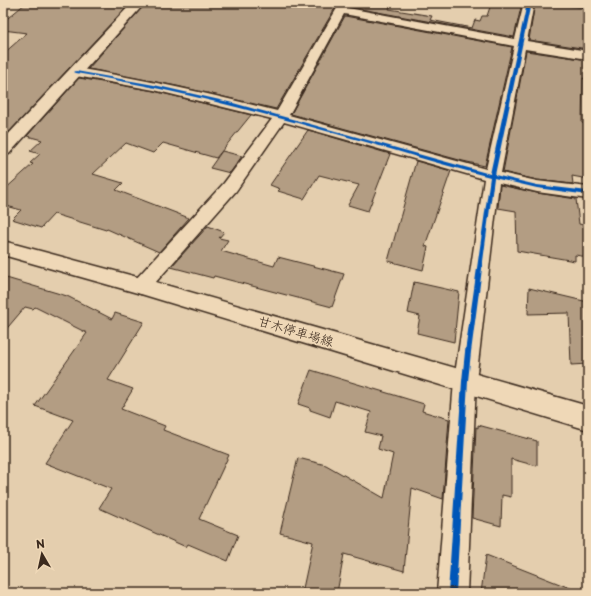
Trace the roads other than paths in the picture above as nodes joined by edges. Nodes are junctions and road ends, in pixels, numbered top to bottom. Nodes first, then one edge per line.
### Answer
1 (139, 3) edge
2 (529, 3) edge
3 (343, 7) edge
4 (520, 44) junction
5 (588, 55) edge
6 (76, 72) junction
7 (281, 116) junction
8 (3, 150) edge
9 (492, 177) junction
10 (588, 193) edge
11 (3, 248) edge
12 (141, 286) junction
13 (465, 381) junction
14 (588, 418) edge
15 (452, 593) edge

1 - 6 main road
2 - 4 street
3 - 4 street
3 - 7 street
4 - 5 street
4 - 9 street
6 - 7 street
6 - 8 main road
7 - 9 street
7 - 12 street
9 - 10 street
9 - 13 street
11 - 12 main road, 甘木停車場線
12 - 13 main road, 甘木停車場線
13 - 14 main road, 甘木停車場線
13 - 15 street

